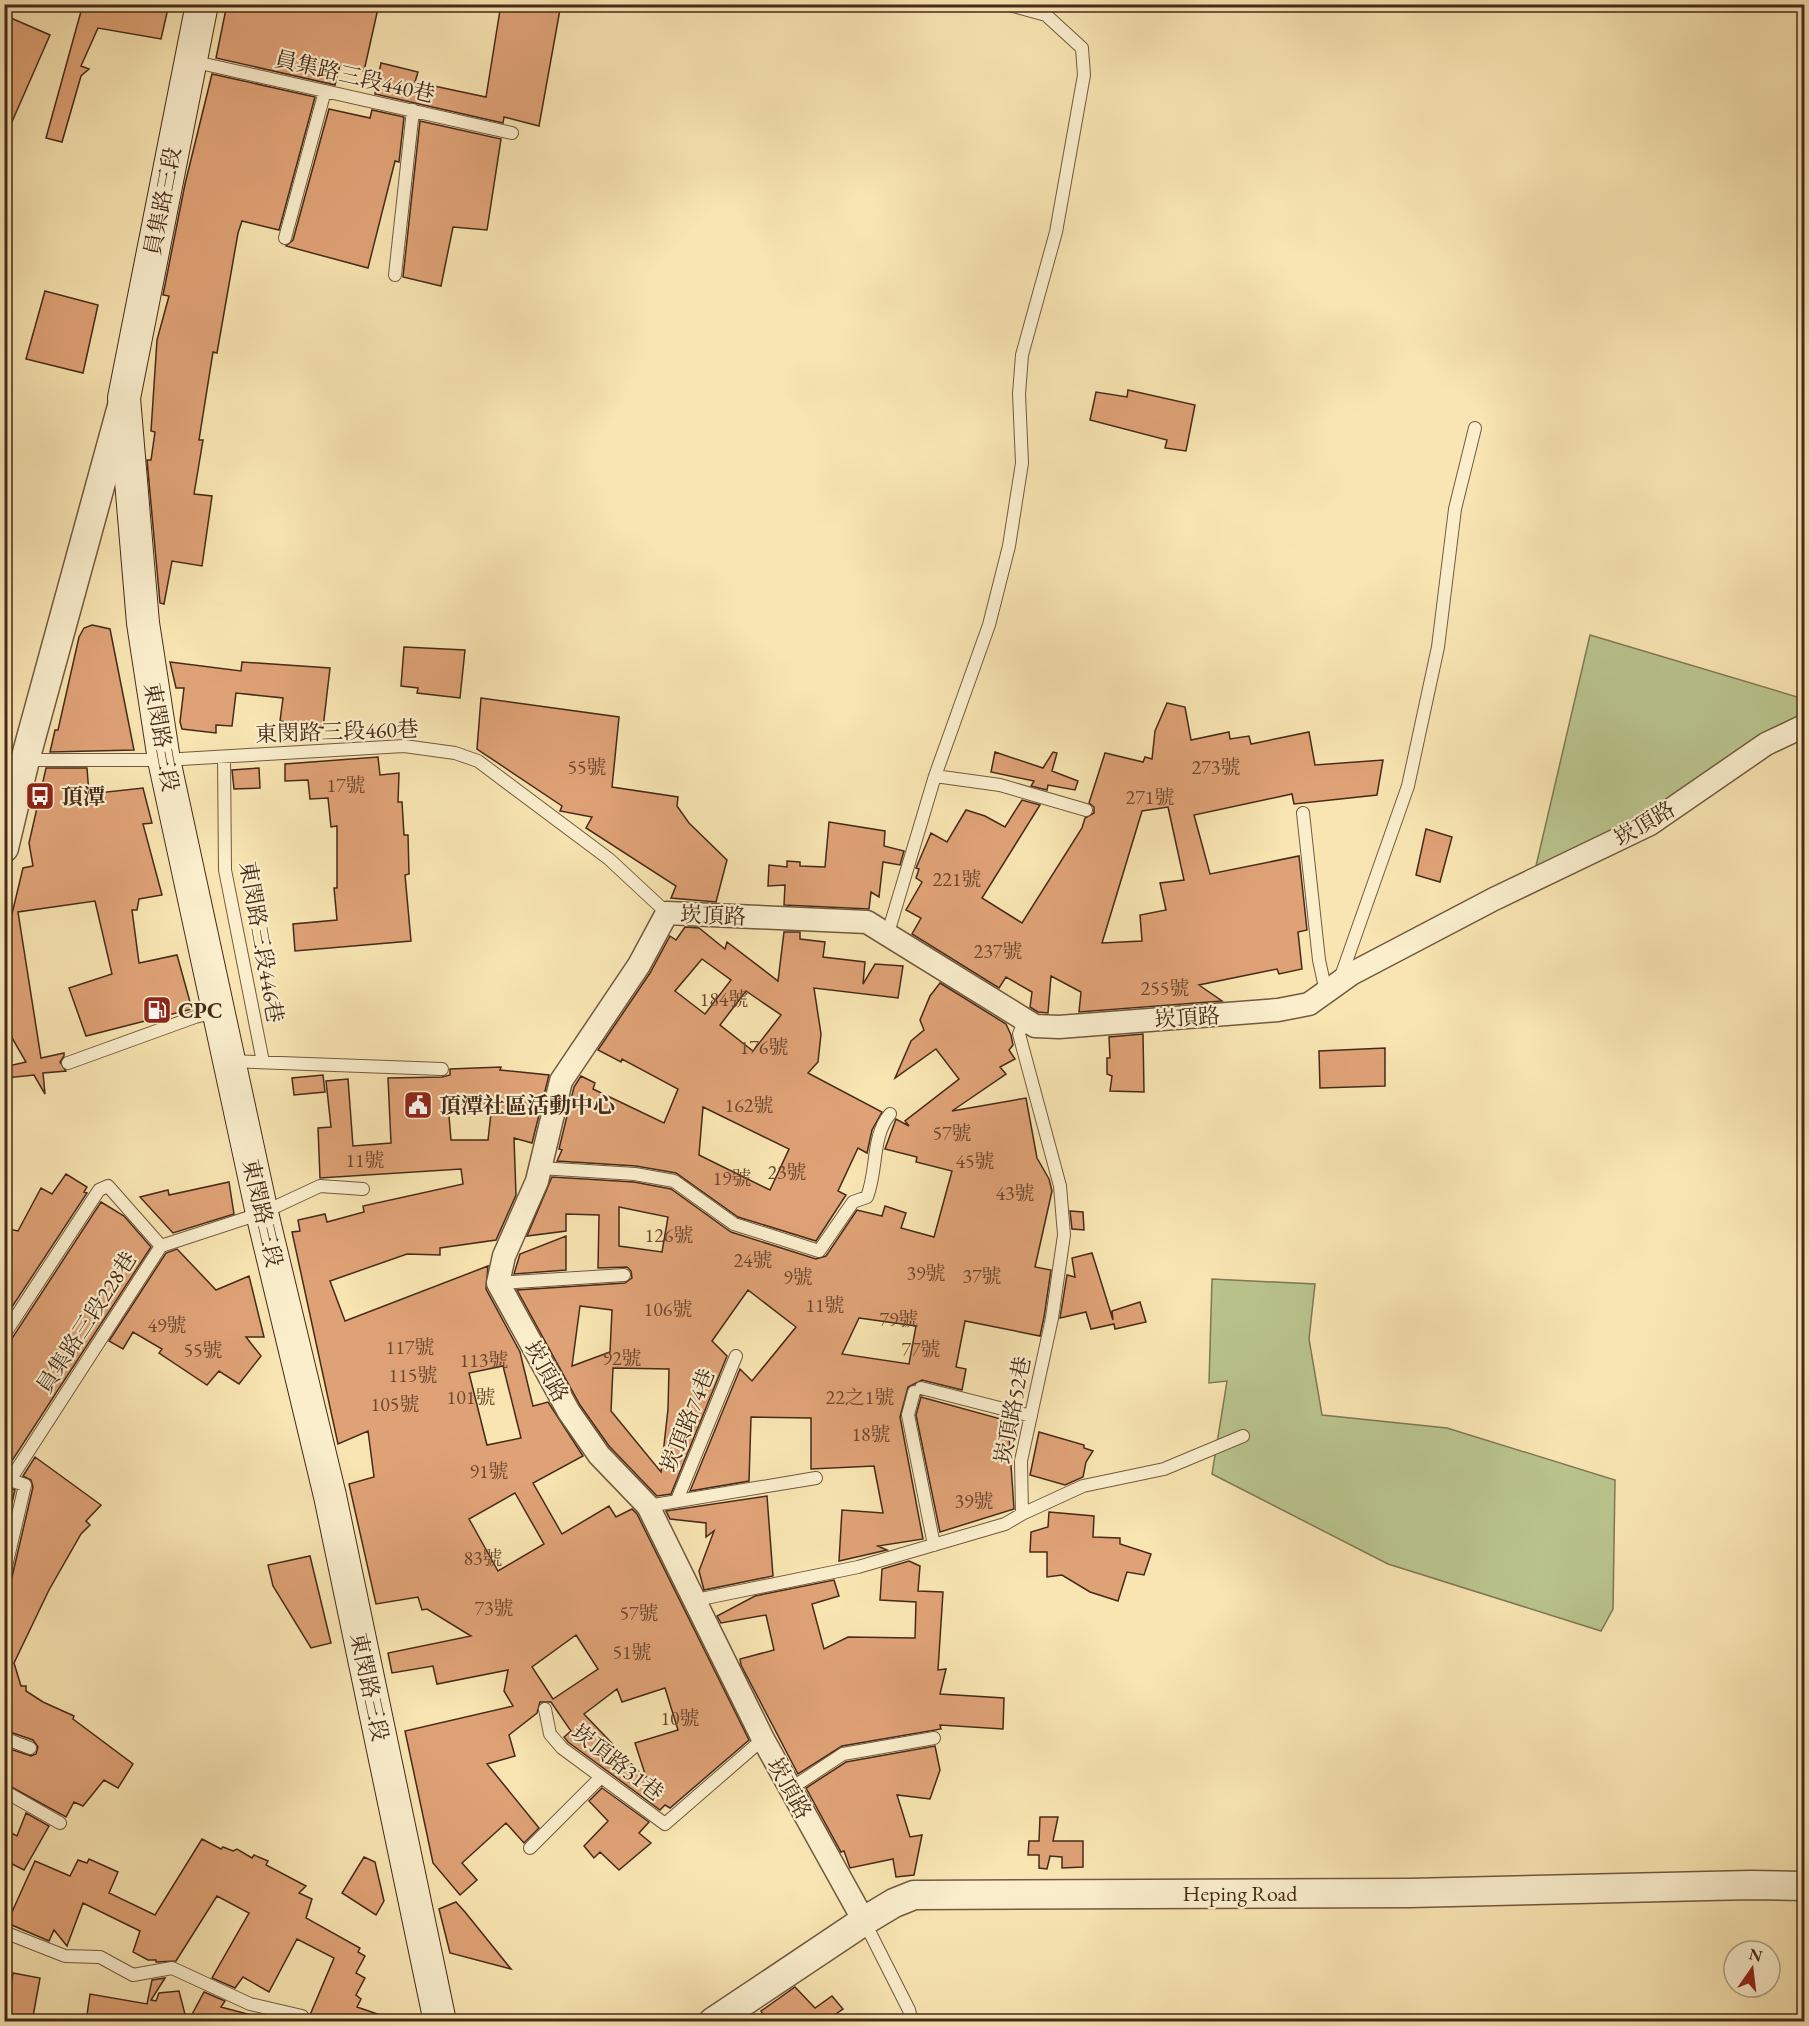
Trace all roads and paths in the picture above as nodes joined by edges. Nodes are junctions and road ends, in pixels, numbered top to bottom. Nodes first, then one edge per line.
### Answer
1 (202, 4) edge
2 (1006, 4) edge
3 (190, 61) junction
4 (325, 91) junction
5 (413, 110) junction
6 (512, 132) dead end
7 (285, 238) dead end
8 (395, 275) dead end
9 (124, 398) junction
10 (1475, 428) dead end
11 (1804, 726) edge
12 (224, 757) junction
13 (25, 760) junction
14 (164, 760) junction
15 (935, 776) junction
16 (1086, 810) dead end
17 (1303, 813) dead end
18 (4, 848) edge
19 (667, 913) junction
20 (888, 933) junction
21 (1333, 987) junction
22 (218, 1012) junction
23 (1024, 1020) junction
24 (229, 1061) junction
25 (263, 1062) junction
26 (68, 1063) dead end
27 (442, 1069) dead end
28 (890, 1113) dead end
29 (540, 1168) junction
30 (363, 1189) dead end
31 (262, 1213) junction
32 (161, 1246) junction
33 (624, 1275) dead end
34 (498, 1283) junction
35 (4, 1335) edge
36 (736, 1356) dead end
37 (1030, 1416) junction
38 (1243, 1436) dead end
39 (816, 1478) dead end
40 (7, 1479) edge
41 (676, 1500) junction
42 (648, 1506) junction
43 (1022, 1514) junction
44 (934, 1545) junction
45 (4, 1575) edge
46 (696, 1600) junction
47 (545, 1709) dead end
48 (4, 1738) edge
49 (934, 1738) dead end
50 (763, 1739) junction
51 (30, 1748) dead end
52 (601, 1777) junction
53 (790, 1789) junction
54 (4, 1791) edge
55 (60, 1823) dead end
56 (530, 1848) dead end
57 (1804, 1886) edge
58 (864, 1921) junction
59 (4, 1932) edge
60 (302, 2016) dead end
61 (440, 2022) edge
62 (713, 2022) edge
63 (912, 2022) edge

1 - 3 main road, 員集路三段
2 - 15 lane
3 - 4 lane, 員集路三段440巷
3 - 9 main road, 員集路三段
4 - 5 lane, 員集路三段440巷
4 - 7 lane
5 - 6 lane, 員集路三段440巷
5 - 8 lane
9 - 13 street
9 - 14 main road, 東閔路三段
10 - 21 lane
11 - 21 street, 崁頂路
12 - 14 lane, 東閔路三段460巷
12 - 19 lane, 東閔路三段460巷
12 - 25 lane, 東閔路三段446巷
13 - 14 lane, 東閔路三段460巷
13 - 18 street
14 - 22 main road, 東閔路三段
15 - 16 lane
15 - 20 lane
17 - 21 lane
19 - 20 street, 崁頂路
19 - 29 street, 崁頂路
20 - 23 street, 崁頂路
21 - 23 street, 崁頂路
22 - 24 main road, 東閔路三段
22 - 26 lane
23 - 37 lane, 崁頂路52巷
24 - 25 lane
24 - 31 main road, 東閔路三段
25 - 27 lane
28 - 29 lane
29 - 34 street, 崁頂路
30 - 31 lane, 員集路三段228巷
31 - 32 lane, 員集路三段228巷
31 - 61 main road, 東閔路三段
32 - 35 lane
32 - 40 lane, 員集路三段228巷
33 - 34 lane
34 - 42 street, 崁頂路
36 - 41 lane, 崁頂路74巷
37 - 43 lane, 崁頂路52巷
37 - 44 lane
38 - 43 lane
39 - 41 lane, 崁頂路74巷
40 - 45 lane, 員集路三段228巷
41 - 42 lane, 崁頂路74巷
42 - 46 street, 崁頂路
43 - 44 lane
44 - 46 lane
46 - 50 street, 崁頂路
47 - 52 lane, 崁頂路31巷
48 - 51 lane
49 - 53 lane
50 - 52 lane, 崁頂路31巷
50 - 53 street, 崁頂路
52 - 56 lane
53 - 58 street, 崁頂路
54 - 55 lane
57 - 58 street, Heping Road
58 - 62 street, Heping Road
58 - 63 lane
59 - 60 lane

